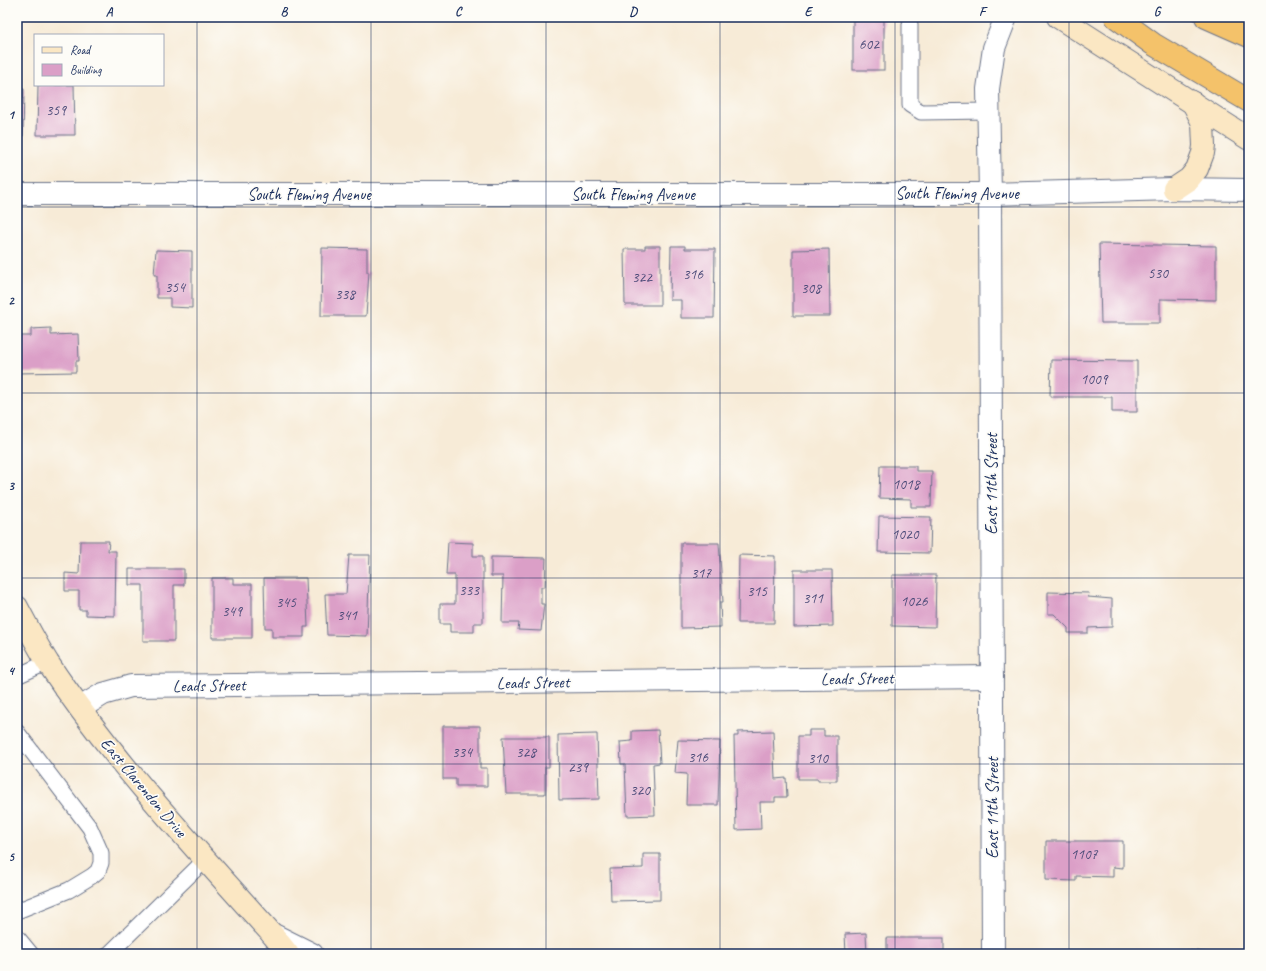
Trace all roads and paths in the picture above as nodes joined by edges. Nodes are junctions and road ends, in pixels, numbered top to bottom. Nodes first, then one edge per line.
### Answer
1 (1006, 17) edge
2 (1058, 17) edge
3 (1116, 17) edge
4 (1206, 17) edge
5 (910, 24) dead end
6 (1249, 36) edge
7 (1249, 101) edge
8 (1193, 103) junction
9 (988, 110) junction
10 (1249, 139) edge
11 (1174, 189) junction
12 (1249, 190) edge
13 (17, 194) edge
14 (990, 194) junction
15 (17, 607) edge
16 (48, 662) junction
17 (17, 676) edge
18 (992, 677) junction
19 (80, 708) junction
20 (17, 732) edge
21 (206, 859) junction
22 (17, 911) edge
23 (272, 934) junction
24 (17, 937) edge
25 (31, 954) edge
26 (108, 954) edge
27 (288, 954) edge
28 (312, 954) edge
29 (993, 954) edge

1 - 9 street, East 11th Street
2 - 8 street
3 - 7 highway
4 - 6 highway
5 - 9 lane
8 - 10 street
8 - 11 street
9 - 14 street, East 11th Street
11 - 12 street, South Fleming Avenue
11 - 14 street, South Fleming Avenue
13 - 14 street, South Fleming Avenue
14 - 18 street, East 11th Street
15 - 16 street, East Clarendon Drive
16 - 17 lane
16 - 19 street, East Clarendon Drive
18 - 19 street, Leads Street
18 - 29 street, East 11th Street
19 - 21 street, East Clarendon Drive
20 - 22 lane
21 - 23 street, East Clarendon Drive
21 - 26 lane
23 - 27 street, East Clarendon Drive
23 - 28 street
24 - 25 lane

